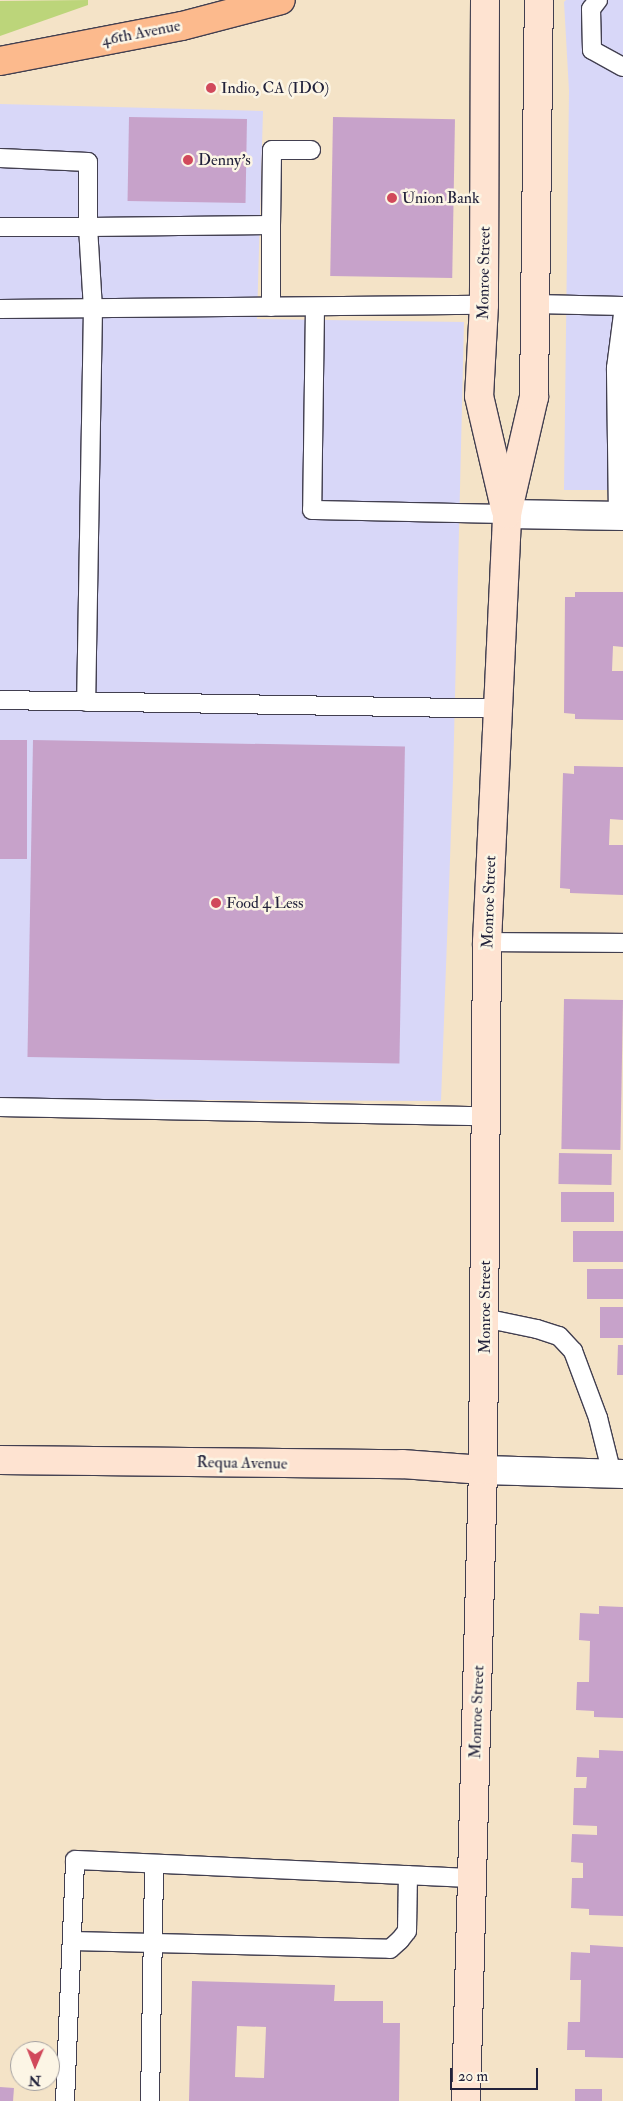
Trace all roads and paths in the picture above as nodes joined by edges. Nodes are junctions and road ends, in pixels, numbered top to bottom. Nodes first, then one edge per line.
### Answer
1 (281, 0) edge
2 (485, 0) edge
3 (540, 0) edge
4 (598, 0) edge
5 (0, 61) edge
6 (623, 67) edge
7 (311, 150) dead end
8 (0, 158) edge
9 (271, 225) junction
10 (88, 227) junction
11 (0, 228) edge
12 (535, 304) junction
13 (484, 305) junction
14 (623, 306) edge
15 (270, 307) junction
16 (316, 307) junction
17 (93, 308) junction
18 (0, 309) edge
19 (623, 314) edge
20 (507, 514) junction
21 (621, 516) edge
22 (0, 700) edge
23 (86, 702) junction
24 (498, 709) junction
25 (487, 942) junction
26 (623, 943) edge
27 (0, 1107) edge
28 (486, 1116) junction
29 (484, 1318) junction
30 (0, 1460) edge
31 (483, 1470) junction
32 (617, 1474) edge
33 (154, 1864) junction
34 (408, 1875) junction
35 (472, 1878) junction
36 (72, 1941) junction
37 (153, 1943) junction
38 (65, 2101) edge
39 (150, 2101) edge
40 (466, 2101) edge

1 - 5 main road, 46th Avenue
2 - 13 main road, Monroe Street
3 - 12 main road, Monroe Street
4 - 6 lane
7 - 9 lane
8 - 10 lane
9 - 10 lane
9 - 15 lane
10 - 11 lane
10 - 17 lane
12 - 14 lane
12 - 20 main road, Monroe Street
13 - 16 lane
13 - 20 main road, Monroe Street
15 - 16 lane
15 - 17 lane
16 - 20 lane
17 - 18 lane
17 - 23 lane
19 - 21 lane
20 - 21 street
20 - 24 main road, Monroe Street
22 - 23 lane
23 - 24 lane
24 - 25 main road, Monroe Street
25 - 26 lane
25 - 28 main road, Monroe Street
27 - 28 lane
28 - 29 main road, Monroe Street
29 - 31 main road, Monroe Street
29 - 32 lane
30 - 31 main road, Requa Avenue
31 - 32 street
31 - 35 main road, Monroe Street
33 - 34 lane
33 - 36 lane
33 - 37 lane
34 - 35 lane
34 - 37 lane
35 - 40 main road, Monroe Street
36 - 37 lane
36 - 38 lane
37 - 39 lane

